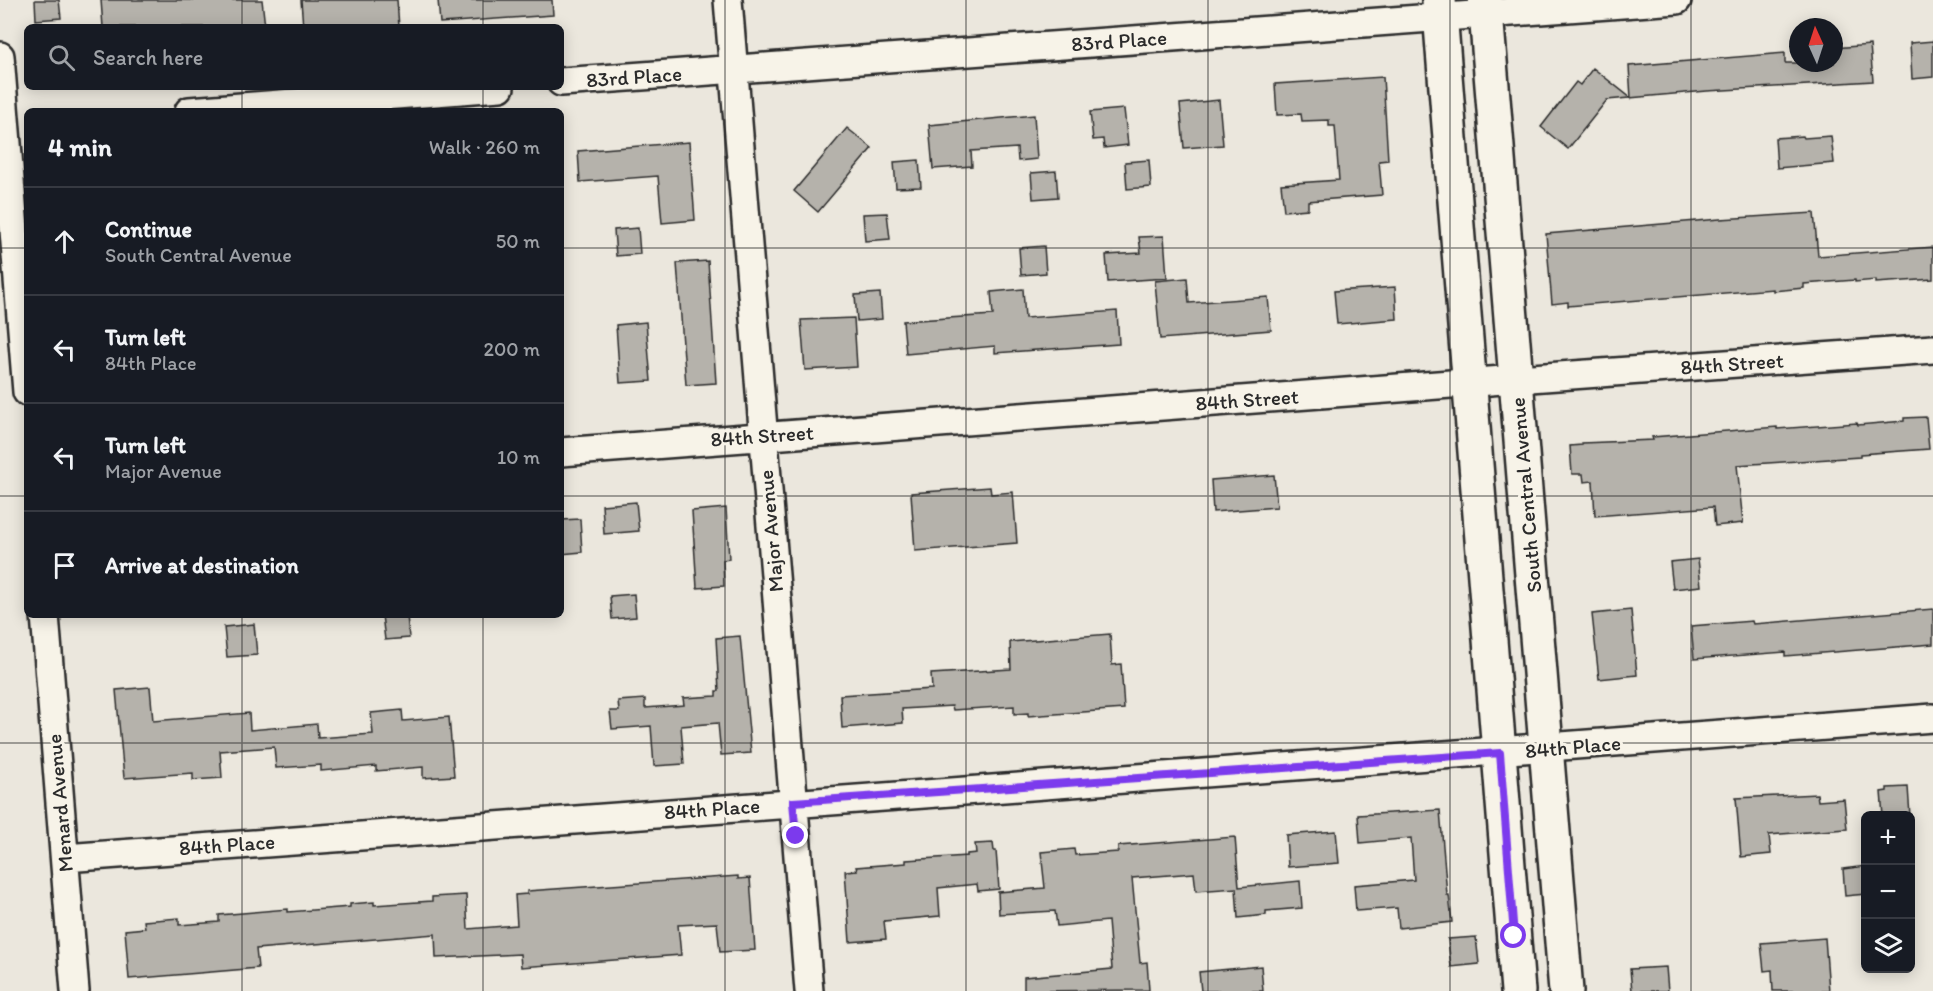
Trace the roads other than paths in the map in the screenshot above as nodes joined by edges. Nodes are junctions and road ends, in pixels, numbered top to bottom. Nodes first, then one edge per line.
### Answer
1 (728, 0) edge
2 (1677, 0) edge
3 (1485, 7) edge
4 (1440, 9) edge
5 (0, 56) edge
6 (733, 69) junction
7 (564, 82) edge
8 (462, 90) edge
9 (228, 108) edge
10 (16, 124) edge
11 (24, 319) edge
12 (1933, 349) edge
13 (1516, 379) junction
14 (1469, 383) junction
15 (763, 436) junction
16 (564, 452) edge
17 (45, 618) edge
18 (1933, 718) edge
19 (1547, 750) junction
20 (1500, 753) junction
21 (793, 802) junction
22 (64, 858) junction
23 (75, 991) edge
24 (809, 991) edge
25 (1518, 991) edge
26 (1566, 991) edge

1 - 6 street, Major Avenue
2 - 3 street, 83rd Place
3 - 4 street, 83rd Place
3 - 13 street, South Central Avenue
4 - 6 street, 83rd Place
4 - 14 street
5 - 10 street
6 - 7 street, 83rd Place
6 - 15 street, Major Avenue
8 - 9 street
10 - 11 street
12 - 13 street, 84th Street
13 - 14 street, 84th Street
13 - 19 street, South Central Avenue
14 - 15 street, 84th Street
14 - 20 street
15 - 16 street, 84th Street
15 - 21 street, Major Avenue
17 - 22 street, Menard Avenue
18 - 19 street, 84th Place
19 - 20 street, 84th Place
19 - 26 street, South Central Avenue
20 - 21 street, 84th Place
20 - 25 street
21 - 22 street, 84th Place
21 - 24 street, Major Avenue
22 - 23 street, Menard Avenue

